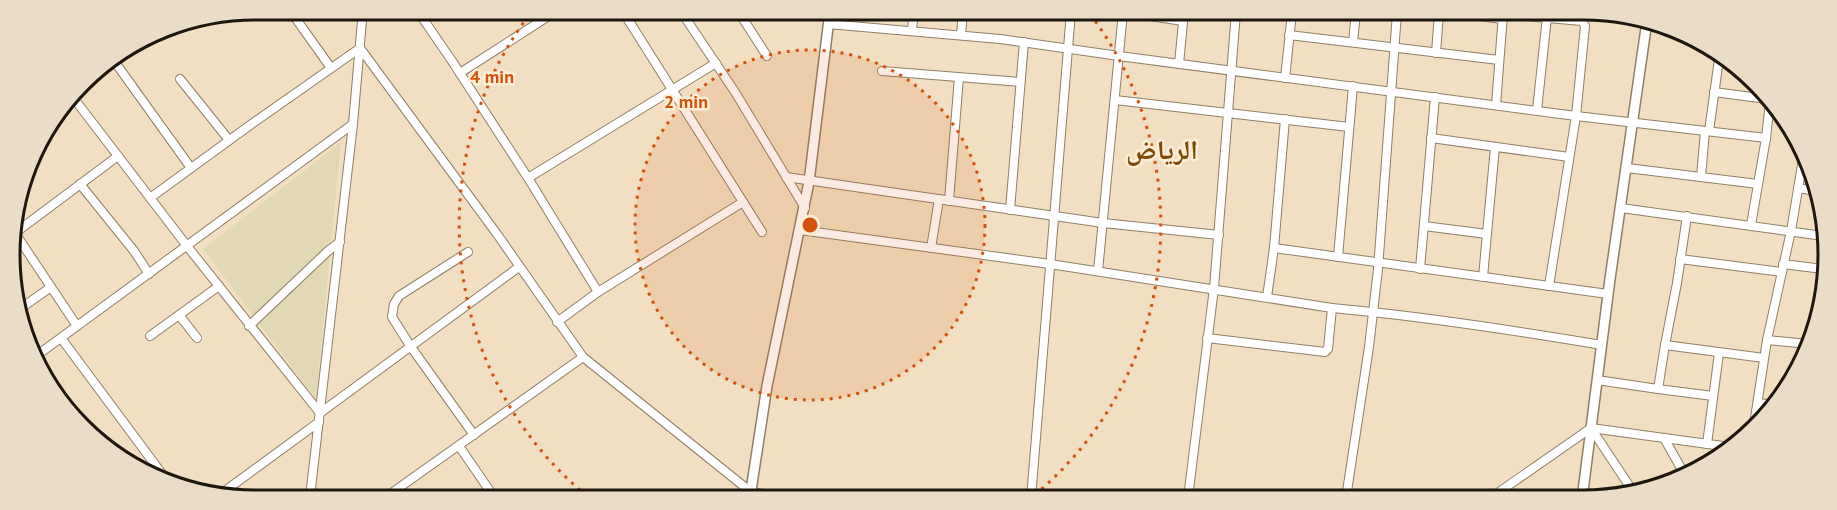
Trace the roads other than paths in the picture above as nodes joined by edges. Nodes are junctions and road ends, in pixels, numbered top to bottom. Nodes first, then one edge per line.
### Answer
1 (297, 20) edge
2 (362, 20) edge
3 (424, 20) edge
4 (542, 20) edge
5 (627, 20) edge
6 (688, 20) edge
7 (744, 20) edge
8 (829, 20) edge
9 (913, 20) edge
10 (962, 20) edge
11 (1070, 20) edge
12 (1122, 20) edge
13 (1184, 20) edge
14 (1236, 20) edge
15 (1291, 20) edge
16 (1355, 20) edge
17 (1397, 20) edge
18 (1438, 20) edge
19 (1503, 20) edge
20 (1547, 20) edge
21 (1573, 20) edge
22 (828, 24) junction
23 (1646, 29) edge
24 (912, 30) junction
25 (961, 34) junction
26 (1289, 35) junction
27 (1024, 42) junction
28 (1353, 42) junction
29 (1395, 47) junction
30 (360, 48) junction
31 (1068, 48) junction
32 (1436, 53) junction
33 (767, 56) dead end
34 (1119, 56) junction
35 (1499, 60) junction
36 (716, 63) junction
37 (1718, 63) edge
38 (117, 64) edge
39 (1179, 64) junction
40 (331, 68) junction
41 (882, 71) dead end
42 (1233, 71) junction
43 (460, 73) junction
44 (959, 77) junction
45 (1285, 78) junction
46 (180, 79) dead end
47 (1020, 82) junction
48 (1353, 86) junction
49 (672, 90) junction
50 (1392, 91) junction
51 (1714, 92) junction
52 (1435, 97) junction
53 (1758, 99) edge
54 (1115, 100) junction
55 (76, 102) edge
56 (1496, 105) junction
57 (1537, 110) junction
58 (1768, 111) edge
59 (1229, 113) junction
60 (1576, 116) junction
61 (1285, 119) junction
62 (1633, 123) junction
63 (353, 124) junction
64 (1349, 127) junction
65 (1707, 131) junction
66 (1431, 138) junction
67 (1766, 138) junction
68 (229, 140) junction
69 (1495, 147) junction
70 (118, 156) junction
71 (1569, 157) junction
72 (191, 168) junction
73 (1627, 168) junction
74 (1801, 169) edge
75 (786, 177) junction
76 (1701, 177) junction
77 (528, 178) junction
78 (810, 182) junction
79 (80, 184) junction
80 (1758, 184) junction
81 (1798, 188) junction
82 (1808, 190) edge
83 (150, 198) junction
84 (939, 199) junction
85 (949, 201) junction
86 (743, 202) junction
87 (805, 208) junction
88 (1622, 208) junction
89 (1010, 210) junction
90 (1055, 216) junction
91 (1687, 216) junction
92 (1103, 223) junction
93 (1751, 225) junction
94 (1424, 226) junction
95 (21, 228) edge
96 (800, 230) junction
97 (1791, 231) junction
98 (762, 232) dead end
99 (1487, 234) junction
100 (1219, 235) junction
101 (1816, 235) edge
102 (20, 240) edge
103 (340, 242) junction
104 (187, 246) junction
105 (931, 248) junction
106 (1274, 248) junction
107 (468, 252) dead end
108 (1338, 257) junction
109 (1680, 259) junction
110 (1379, 263) junction
111 (1050, 264) junction
112 (519, 267) junction
113 (1782, 268) junction
114 (1420, 269) junction
115 (1817, 269) edge
116 (1098, 271) junction
117 (149, 274) junction
118 (1483, 277) junction
119 (219, 286) junction
120 (1549, 286) junction
121 (51, 287) junction
122 (1214, 288) junction
123 (598, 292) junction
124 (1608, 294) junction
125 (1267, 297) junction
126 (25, 305) edge
127 (1332, 308) junction
128 (1373, 311) junction
129 (179, 315) junction
130 (557, 322) junction
131 (77, 326) junction
132 (249, 326) junction
133 (150, 336) dead end
134 (61, 338) junction
135 (1208, 338) junction
136 (197, 339) dead end
137 (1767, 340) junction
138 (1801, 343) edge
139 (1602, 345) junction
140 (1665, 345) junction
141 (411, 347) junction
142 (41, 353) edge
143 (1719, 353) junction
144 (583, 357) junction
145 (1764, 358) junction
146 (1597, 380) junction
147 (1658, 389) junction
148 (1713, 396) junction
149 (1758, 403) junction
150 (1764, 404) edge
151 (1756, 413) edge
152 (319, 418) junction
153 (1591, 428) junction
154 (474, 435) junction
155 (1664, 438) junction
156 (1707, 444) junction
157 (459, 446) junction
158 (1720, 446) edge
159 (1681, 468) edge
160 (159, 470) edge
161 (1629, 486) edge
162 (228, 488) edge
163 (311, 490) edge
164 (396, 490) edge
165 (489, 490) edge
166 (745, 490) edge
167 (752, 490) edge
168 (1032, 490) edge
169 (1189, 490) edge
170 (1347, 490) edge
171 (1502, 490) edge
172 (1583, 490) edge

1 - 40 street
2 - 30 street
3 - 43 street
4 - 43 street
5 - 49 street
6 - 36 street
7 - 33 street
8 - 22 street
9 - 24 street
10 - 25 street
11 - 31 street
12 - 34 street
13 - 39 street
14 - 42 street
15 - 26 street
16 - 28 street
17 - 29 street
18 - 32 street
19 - 35 street
20 - 57 street
21 - 60 street
22 - 24 street
22 - 78 street
23 - 62 street
24 - 25 street
25 - 27 street
26 - 28 street
26 - 45 street
27 - 31 street
27 - 47 street
28 - 29 street
29 - 32 street
29 - 50 street
30 - 40 street
30 - 63 street
30 - 112 street
31 - 34 street
31 - 90 street
32 - 35 street
34 - 39 street
34 - 54 street
35 - 56 street
36 - 49 street
36 - 75 street
37 - 51 street
38 - 72 street
39 - 42 street
40 - 68 street
41 - 44 street
42 - 45 street
42 - 59 street
43 - 77 street
44 - 47 street
44 - 85 street
45 - 48 street
46 - 68 street
47 - 89 street
48 - 50 street
48 - 64 street
49 - 77 street
49 - 86 street
50 - 52 street
50 - 110 street
51 - 53 street
51 - 65 street
52 - 56 street
52 - 66 street
54 - 59 street
54 - 92 street
55 - 70 street
56 - 57 street
57 - 60 street
58 - 67 street
59 - 61 street
59 - 100 street
60 - 62 street
60 - 71 street
61 - 64 street
61 - 106 street
62 - 65 street
62 - 73 street
63 - 103 street
63 - 104 street
64 - 108 street
65 - 67 street
65 - 76 street
66 - 69 street
66 - 94 street
67 - 80 street
68 - 72 street
69 - 71 street
69 - 99 street
70 - 79 street
70 - 83 street
71 - 120 street
72 - 83 street
73 - 76 street
73 - 88 street
74 - 81 street
75 - 78 street
75 - 87 street
76 - 80 street
77 - 123 street
78 - 84 street
78 - 87 street
79 - 95 street
79 - 117 street
80 - 93 street
81 - 82 street
81 - 97 street
83 - 104 street
84 - 85 street
84 - 105 street
85 - 89 street
86 - 98 street
86 - 123 street
87 - 96 street
88 - 91 street
88 - 124 street
89 - 90 street
90 - 92 street
90 - 111 street
91 - 93 street
91 - 109 street
92 - 100 street
92 - 116 street
93 - 97 street
94 - 99 street
94 - 114 street
96 - 105 street
96 - 167 street
97 - 101 street
97 - 113 street
99 - 118 street
100 - 122 street
102 - 121 street
103 - 132 street
103 - 152 street
104 - 117 street
104 - 119 street
105 - 111 street
106 - 108 street
106 - 125 street
107 - 141 street
108 - 110 street
109 - 113 street
109 - 140 street
110 - 114 street
110 - 128 street
111 - 116 street
111 - 168 street
112 - 130 street
112 - 141 street
113 - 115 street
113 - 137 street
114 - 118 street
116 - 122 street
117 - 131 street
118 - 120 street
119 - 129 street
119 - 132 street
120 - 124 street
121 - 126 street
121 - 131 street
122 - 125 street
122 - 135 street
123 - 130 street
124 - 139 street
125 - 127 street
127 - 128 street
127 - 135 street
128 - 139 street
128 - 170 street
129 - 133 street
129 - 136 street
130 - 144 street
131 - 134 street
132 - 152 street
134 - 142 street
134 - 160 street
135 - 169 street
137 - 138 street
137 - 145 street
139 - 146 street
140 - 143 street
140 - 147 street
141 - 152 street
141 - 154 street
143 - 145 street
143 - 148 street
144 - 154 street
144 - 166 street
145 - 149 street
146 - 147 street
146 - 153 street
147 - 148 street
148 - 156 street
149 - 150 street
149 - 151 street
152 - 162 street
152 - 163 street
153 - 155 street
153 - 161 street
153 - 171 street
153 - 172 street
154 - 157 street
155 - 156 street
155 - 159 street
156 - 158 street
157 - 164 street
157 - 165 street

